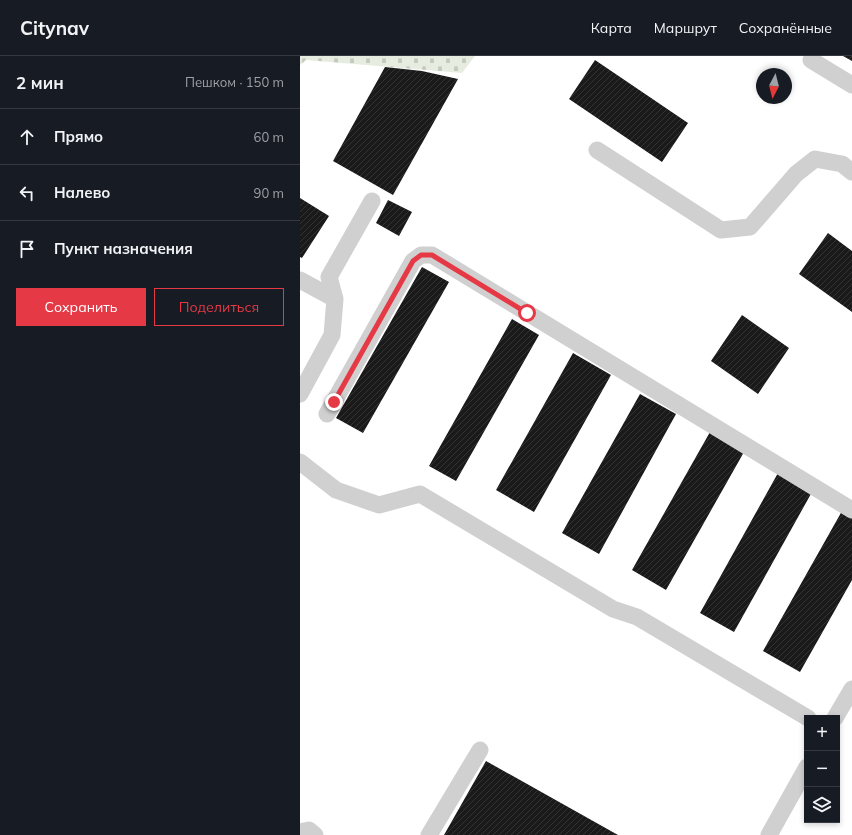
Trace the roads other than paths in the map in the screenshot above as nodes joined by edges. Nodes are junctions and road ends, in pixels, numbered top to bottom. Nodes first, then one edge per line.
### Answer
1 (810, 60) dead end
2 (852, 85) edge
3 (596, 150) dead end
4 (852, 172) edge
5 (372, 201) dead end
6 (300, 280) edge
7 (335, 299) junction
8 (300, 394) edge
9 (326, 414) dead end
10 (300, 462) edge
11 (852, 510) edge
12 (852, 690) edge
13 (837, 715) edge
14 (804, 716) edge
15 (480, 750) dead end
16 (804, 772) edge
17 (300, 832) edge
18 (315, 835) edge
19 (429, 835) edge
20 (769, 835) edge

1 - 2 street
3 - 4 street
5 - 7 street
6 - 7 street
7 - 8 street
9 - 11 street
10 - 14 street
12 - 13 street
15 - 19 street
16 - 20 street
17 - 18 street

